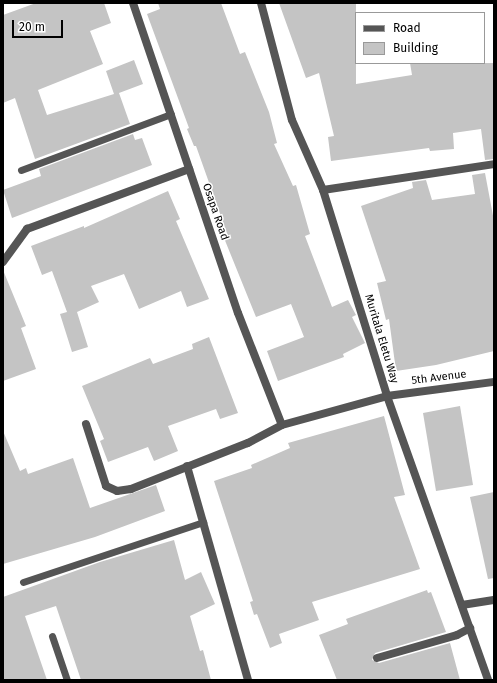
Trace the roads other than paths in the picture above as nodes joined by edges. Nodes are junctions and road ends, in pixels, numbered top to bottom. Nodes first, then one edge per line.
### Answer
1 (133, 3) edge
2 (261, 3) edge
3 (170, 114) junction
4 (494, 164) edge
5 (189, 169) junction
6 (21, 170) dead end
7 (323, 190) junction
8 (3, 262) edge
9 (494, 382) edge
10 (387, 396) junction
11 (86, 424) dead end
12 (282, 425) junction
13 (187, 466) junction
14 (203, 522) junction
15 (23, 582) dead end
16 (494, 600) edge
17 (462, 605) junction
18 (470, 628) junction
19 (52, 636) dead end
20 (377, 658) dead end
21 (68, 680) edge
22 (248, 680) edge
23 (488, 680) edge

1 - 3 street, Osapa Road
2 - 7 street, Muritala Eletu Way
3 - 5 street, Osapa Road
3 - 6 lane
4 - 7 street
5 - 8 street
5 - 12 street, Osapa Road
7 - 10 street, Muritala Eletu Way
9 - 10 street, 5th Avenue
10 - 12 street, 5th Avenue
10 - 17 street, Muritala Eletu Way
11 - 13 street, 5th Avenue
12 - 13 street, 5th Avenue
13 - 14 street
14 - 15 lane
14 - 22 street
16 - 17 street
17 - 18 street, Muritala Eletu Way
18 - 20 street
18 - 23 street, Muritala Eletu Way
19 - 21 lane

